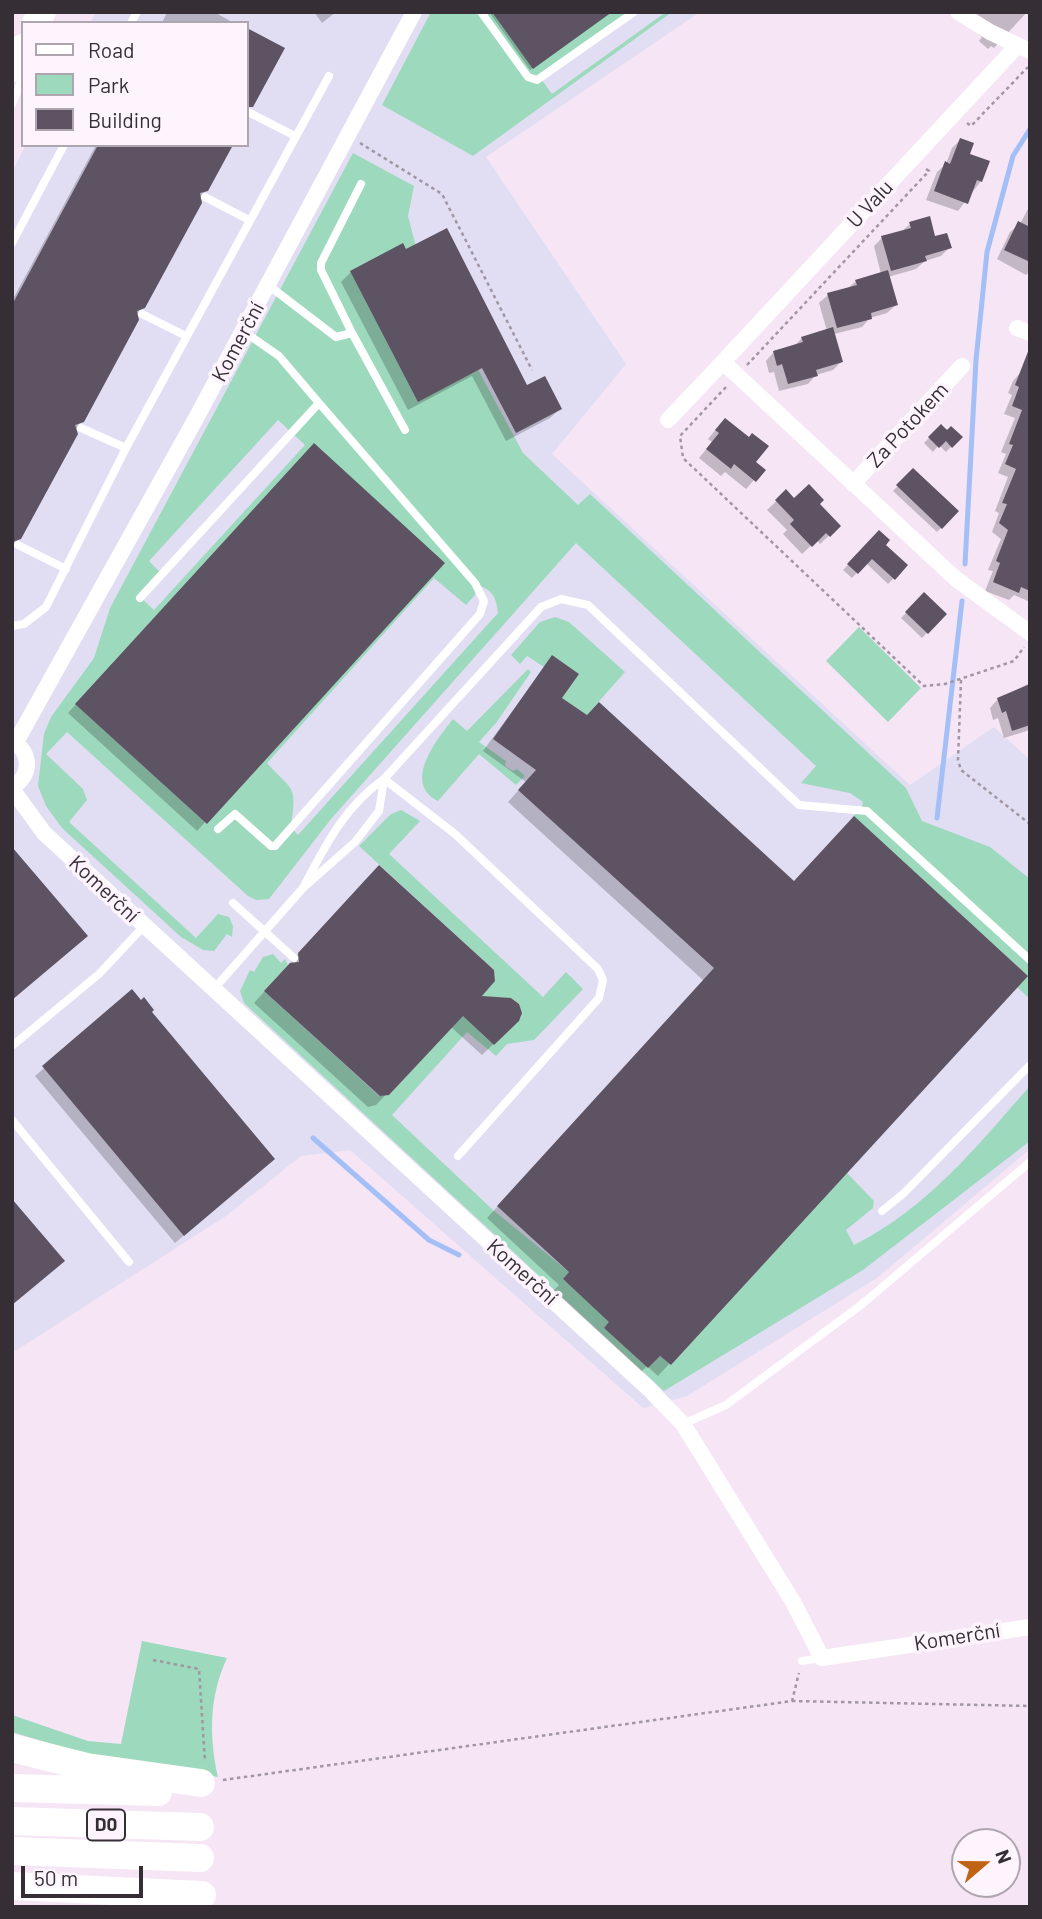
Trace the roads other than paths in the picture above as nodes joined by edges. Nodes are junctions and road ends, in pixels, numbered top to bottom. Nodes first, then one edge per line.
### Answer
1 (414, 12) edge
2 (481, 12) edge
3 (634, 12) edge
4 (958, 12) edge
5 (1023, 49) edge
6 (21, 52) edge
7 (12, 68) edge
8 (329, 76) dead end
9 (21, 82) edge
10 (12, 104) edge
11 (250, 113) dead end
12 (295, 136) junction
13 (63, 147) edge
14 (361, 184) dead end
15 (205, 197) dead end
16 (249, 220) junction
17 (12, 243) edge
18 (268, 285) junction
19 (142, 314) dead end
20 (243, 331) junction
21 (352, 333) junction
22 (186, 336) junction
23 (723, 362) junction
24 (962, 366) dead end
25 (319, 403) junction
26 (668, 420) dead end
27 (81, 428) dead end
28 (405, 430) dead end
29 (126, 448) junction
30 (853, 484) junction
31 (18, 545) dead end
32 (66, 569) junction
33 (140, 598) dead end
34 (12, 626) edge
35 (1030, 633) edge
36 (14, 742) edge
37 (384, 779) junction
38 (12, 788) edge
39 (218, 829) dead end
40 (303, 888) junction
41 (233, 903) dead end
42 (144, 926) junction
43 (263, 931) junction
44 (294, 958) dead end
45 (1030, 960) edge
46 (213, 989) junction
47 (12, 1046) edge
48 (1030, 1065) edge
49 (12, 1120) edge
50 (458, 1156) dead end
51 (1030, 1162) edge
52 (882, 1211) dead end
53 (129, 1262) dead end
54 (683, 1424) junction
55 (1030, 1627) edge
56 (822, 1658) junction
57 (802, 1661) road end
58 (12, 1748) edge
59 (12, 1788) edge
60 (12, 1821) edge
61 (200, 1827) dead end
62 (12, 1852) edge
63 (200, 1858) dead end
64 (12, 1886) edge
65 (12, 1902) edge

1 - 18 street, Komerční
2 - 3 lane
4 - 5 street
5 - 23 street, U Valu
6 - 7 highway
8 - 12 lane
9 - 10 lane
11 - 12 lane
12 - 16 lane
13 - 17 lane
14 - 21 lane
15 - 16 lane
16 - 22 lane
18 - 20 street, Komerční
18 - 21 lane
19 - 22 lane
20 - 25 lane
20 - 36 street, Komerční
21 - 28 lane
22 - 29 lane
23 - 26 street, U Valu
23 - 30 street
24 - 30 street, Za Potokem
25 - 33 lane
25 - 39 lane
27 - 29 lane
29 - 32 lane
30 - 35 street
31 - 32 lane
32 - 34 lane
36 - 38 street, Komerční
37 - 40 lane
37 - 40 lane
37 - 45 lane
37 - 50 lane
38 - 42 street, Komerční
40 - 43 lane
41 - 43 lane
42 - 46 street, Komerční
42 - 47 lane
43 - 44 lane
43 - 46 lane
46 - 54 street, Komerční
48 - 52 lane
49 - 53 lane
51 - 54 lane
54 - 56 street, Komerční
55 - 56 street, Komerční
56 - 57 lane
58 - 59 highway
60 - 61 highway, D0
62 - 63 highway, D0
64 - 65 highway

